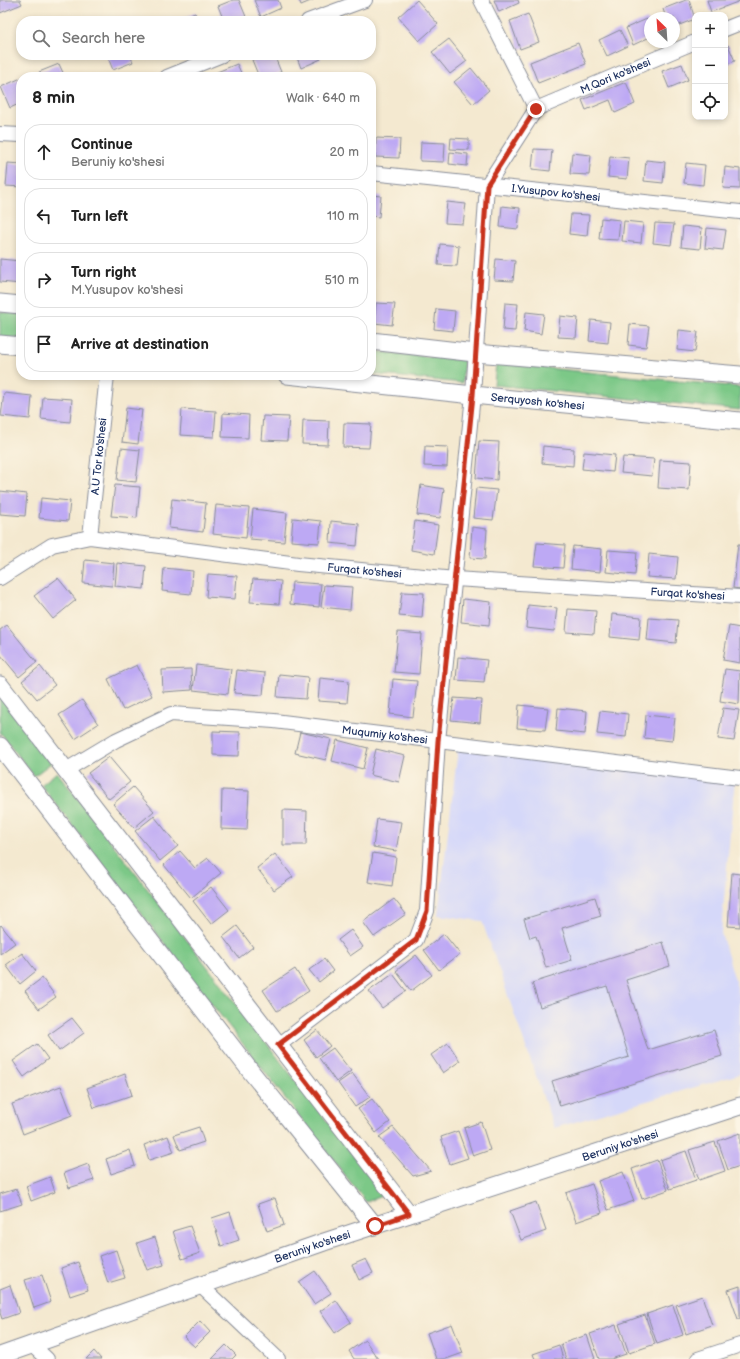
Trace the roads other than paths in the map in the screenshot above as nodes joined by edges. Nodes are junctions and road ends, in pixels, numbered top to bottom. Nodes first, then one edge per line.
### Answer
1 (365, 0) edge
2 (481, 0) edge
3 (322, 16) edge
4 (740, 23) edge
5 (728, 28) edge
6 (692, 43) edge
7 (210, 60) edge
8 (180, 72) edge
9 (536, 109) junction
10 (0, 134) edge
11 (16, 135) edge
12 (376, 174) edge
13 (487, 185) junction
14 (740, 212) edge
15 (0, 302) edge
16 (16, 304) edge
17 (376, 342) edge
18 (0, 344) edge
19 (16, 346) edge
20 (475, 353) junction
21 (740, 375) edge
22 (106, 380) edge
23 (334, 380) edge
24 (473, 395) junction
25 (740, 421) edge
26 (90, 537) junction
27 (0, 578) edge
28 (455, 579) junction
29 (740, 597) edge
30 (0, 685) edge
31 (438, 741) junction
32 (0, 746) edge
33 (66, 770) junction
34 (740, 778) edge
35 (278, 1045) junction
36 (740, 1106) edge
37 (409, 1214) junction
38 (375, 1226) junction
39 (200, 1286) junction
40 (31, 1344) junction
41 (740, 1345) edge
42 (0, 1356) edge
43 (47, 1359) edge
44 (278, 1359) edge
45 (698, 1359) edge

1 - 3 street
2 - 9 street
4 - 5 street
6 - 9 street, M.Qori ko'shesi
7 - 8 street
9 - 13 street
10 - 11 street
12 - 13 street, I.Yusupov ko'shesi
13 - 14 street, I.Yusupov ko'shesi
13 - 20 street
15 - 16 street
17 - 20 street
18 - 19 street
20 - 21 street
20 - 24 street
22 - 26 street, A.U Tor ko'shesi
23 - 24 street, Serquyosh ko'shesi
24 - 25 street, Serquyosh ko'shesi
24 - 28 street
26 - 27 street, Furqat ko'shesi
26 - 28 street, Furqat ko'shesi
28 - 29 street, Furqat ko'shesi
28 - 31 street
30 - 33 street
31 - 33 street, Muqumiy ko'shesi
31 - 34 street, Muqumiy ko'shesi
31 - 35 street
32 - 38 street
33 - 35 street
35 - 37 street
36 - 37 street, Beruniy ko'shesi
37 - 38 street, Beruniy ko'shesi
38 - 39 street, Beruniy ko'shesi
39 - 40 street, Beruniy ko'shesi
39 - 44 street
40 - 42 street, Beruniy ko'shesi
40 - 43 street
41 - 45 street

